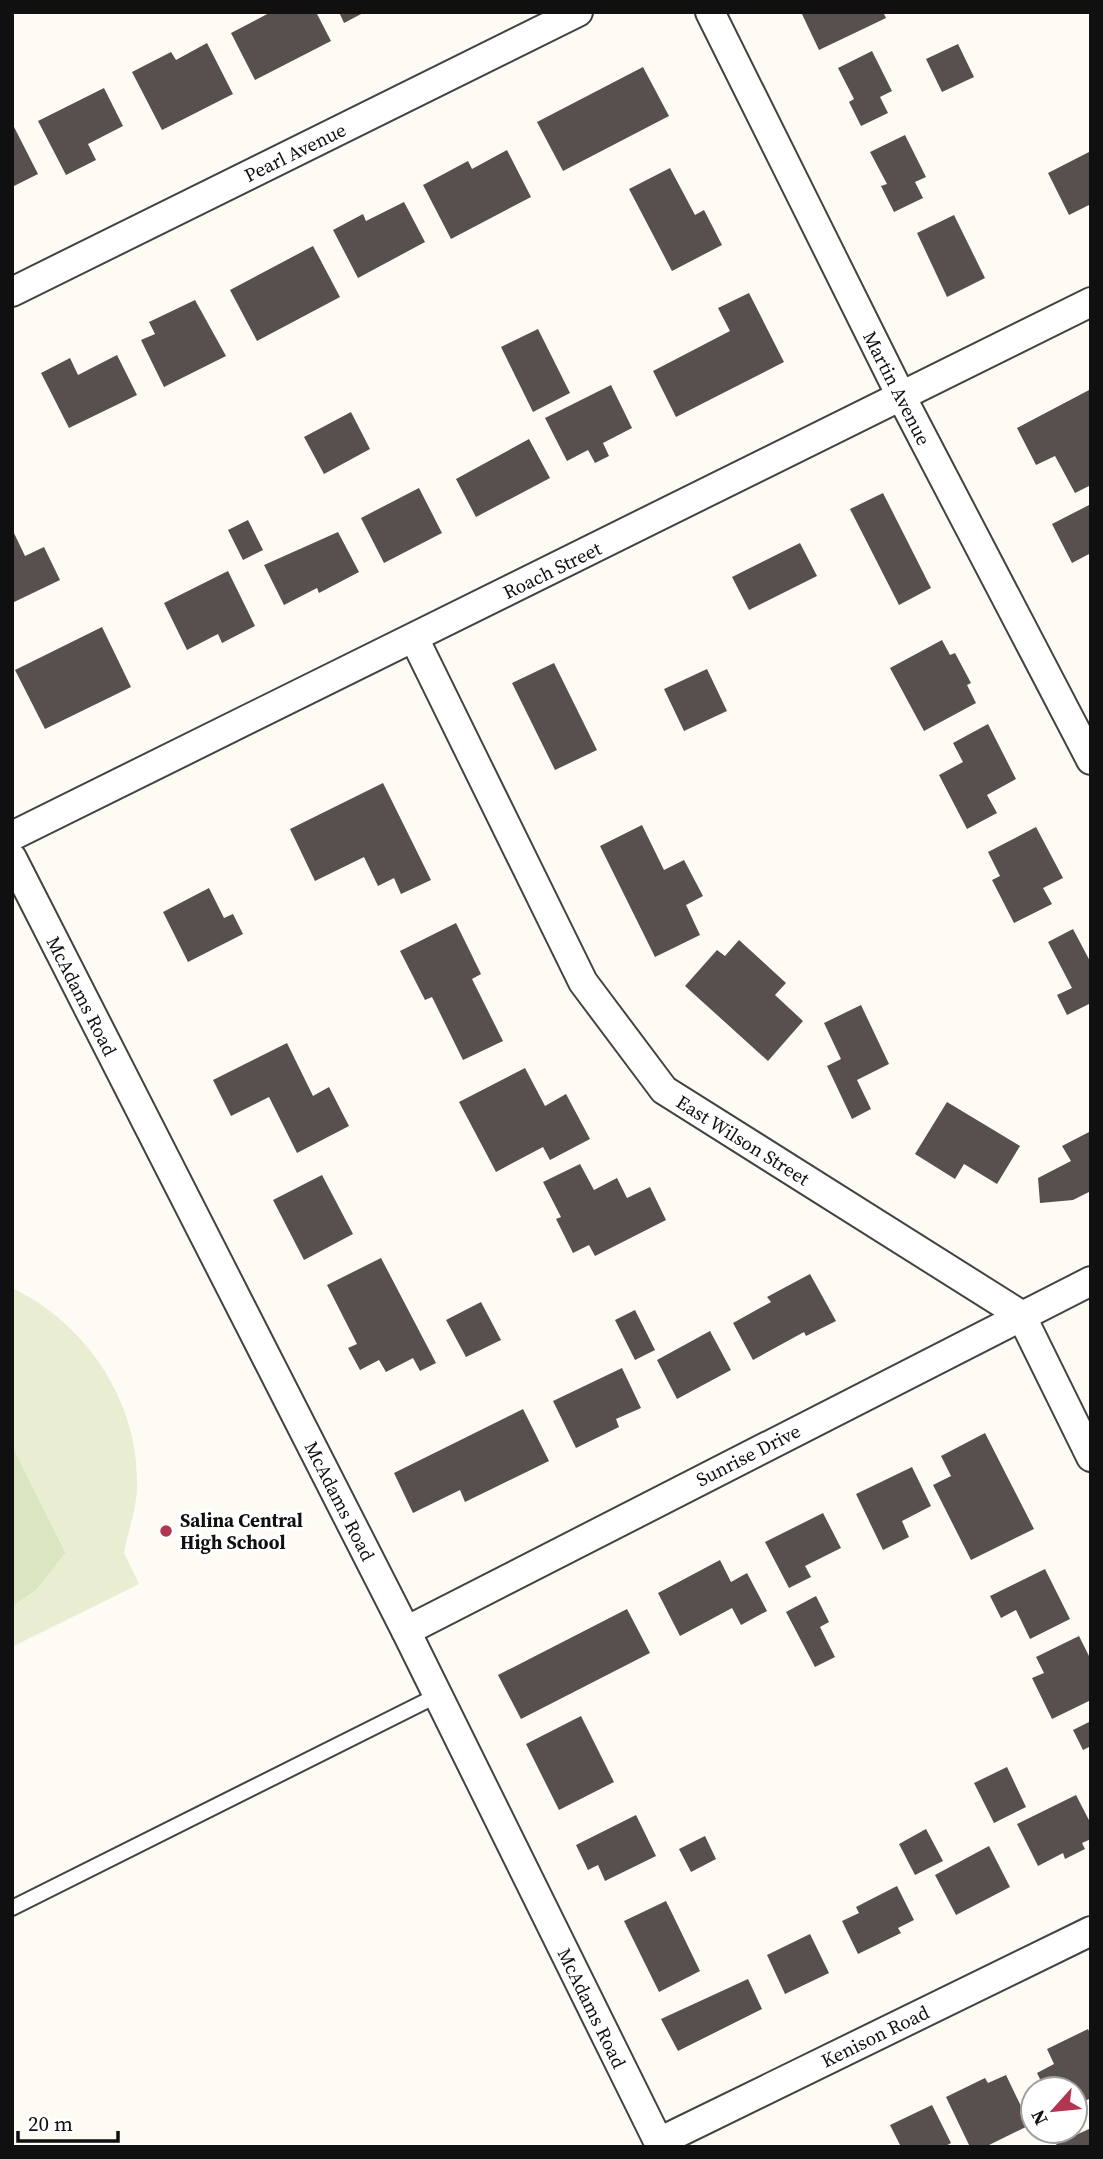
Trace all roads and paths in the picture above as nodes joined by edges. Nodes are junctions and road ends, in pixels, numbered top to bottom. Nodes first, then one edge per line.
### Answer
1 (578, 12) edge
2 (710, 12) edge
3 (12, 292) edge
4 (1091, 302) edge
5 (901, 396) junction
6 (414, 638) junction
7 (1091, 760) edge
8 (12, 836) edge
9 (12, 858) edge
10 (1091, 1281) edge
11 (1020, 1315) junction
12 (1091, 1457) edge
13 (406, 1631) junction
14 (438, 1695) junction
15 (12, 1908) edge
16 (1091, 1931) edge
17 (660, 2144) edge

1 - 3 street, Pearl Avenue
2 - 5 street, Martin Avenue
4 - 5 street, Roach Street
5 - 6 street, Roach Street
5 - 7 street, Martin Avenue
6 - 8 street, Roach Street
6 - 11 street, East Wilson Street
9 - 13 street, McAdams Road
10 - 11 street, Sunrise Drive
11 - 12 street
11 - 13 street, Sunrise Drive
13 - 14 street, McAdams Road
14 - 15 lane
14 - 17 street, McAdams Road
16 - 17 street, Kenison Road

